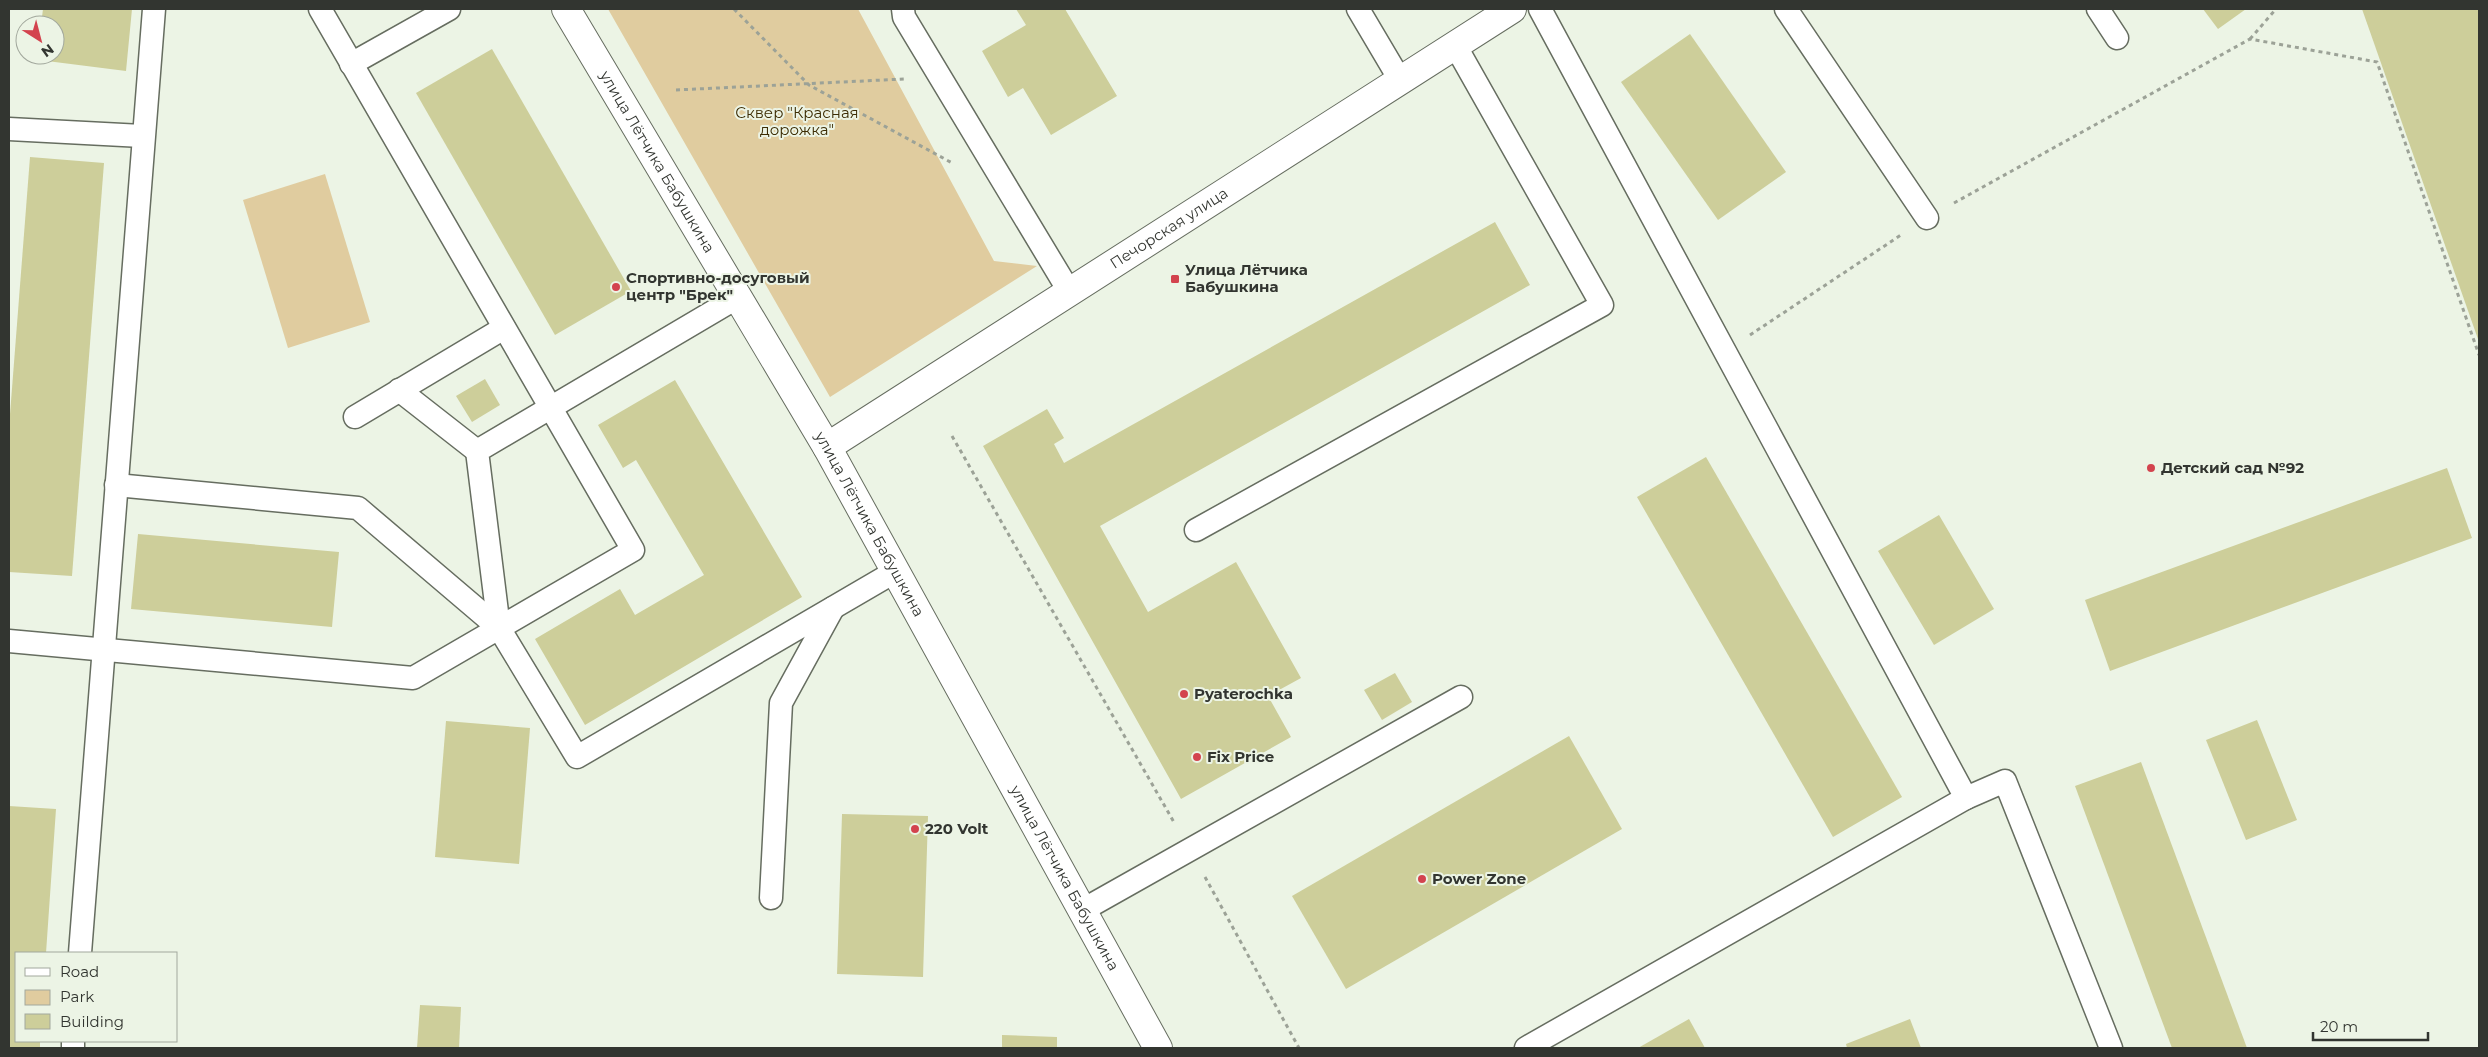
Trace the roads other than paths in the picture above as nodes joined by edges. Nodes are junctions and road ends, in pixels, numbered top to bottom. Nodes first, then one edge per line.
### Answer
1 (154, 9) edge
2 (320, 9) edge
3 (449, 9) edge
4 (566, 9) edge
5 (904, 9) edge
6 (1358, 9) edge
7 (1512, 9) edge
8 (1540, 9) edge
9 (1786, 9) edge
10 (2098, 9) edge
11 (2117, 38) dead end
12 (1455, 45) junction
13 (351, 64) junction
14 (1400, 80) junction
15 (9, 129) edge
16 (142, 136) junction
17 (1927, 218) road end
18 (1069, 291) junction
19 (738, 297) junction
20 (504, 328) junction
21 (399, 390) junction
22 (551, 408) junction
23 (355, 417) dead end
24 (827, 447) junction
25 (477, 451) junction
26 (116, 485) junction
27 (1196, 530) dead end
28 (896, 571) junction
29 (833, 607) junction
30 (499, 628) junction
31 (9, 641) edge
32 (102, 648) junction
33 (1460, 697) dead end
34 (1966, 798) junction
35 (771, 898) dead end
36 (1082, 911) junction
37 (80, 952) edge
38 (1158, 1048) edge
39 (1526, 1048) edge
40 (2111, 1048) edge

1 - 16 lane
2 - 13 lane
3 - 13 lane
4 - 19 main road, улица Лётчика Бабушкина
5 - 18 lane
6 - 14 lane
7 - 12 main road, Печорская улица
8 - 34 lane
9 - 17 lane
10 - 11 lane
12 - 14 main road, Печорская улица
12 - 27 lane
13 - 20 lane
14 - 18 main road, Печорская улица
15 - 16 lane
16 - 26 lane
18 - 24 main road, Печорская улица
19 - 22 lane
19 - 24 main road, улица Лётчика Бабушкина
20 - 21 lane
20 - 22 lane
21 - 23 lane
21 - 25 lane
22 - 25 lane
22 - 30 lane
24 - 28 main road, улица Лётчика Бабушкина
25 - 30 lane
26 - 30 lane
26 - 32 lane
28 - 29 lane
28 - 36 main road, улица Лётчика Бабушкина
29 - 30 lane
29 - 35 lane
30 - 32 lane
31 - 32 lane
32 - 37 lane
33 - 36 lane
34 - 39 lane
34 - 40 lane
36 - 38 main road, улица Лётчика Бабушкина

